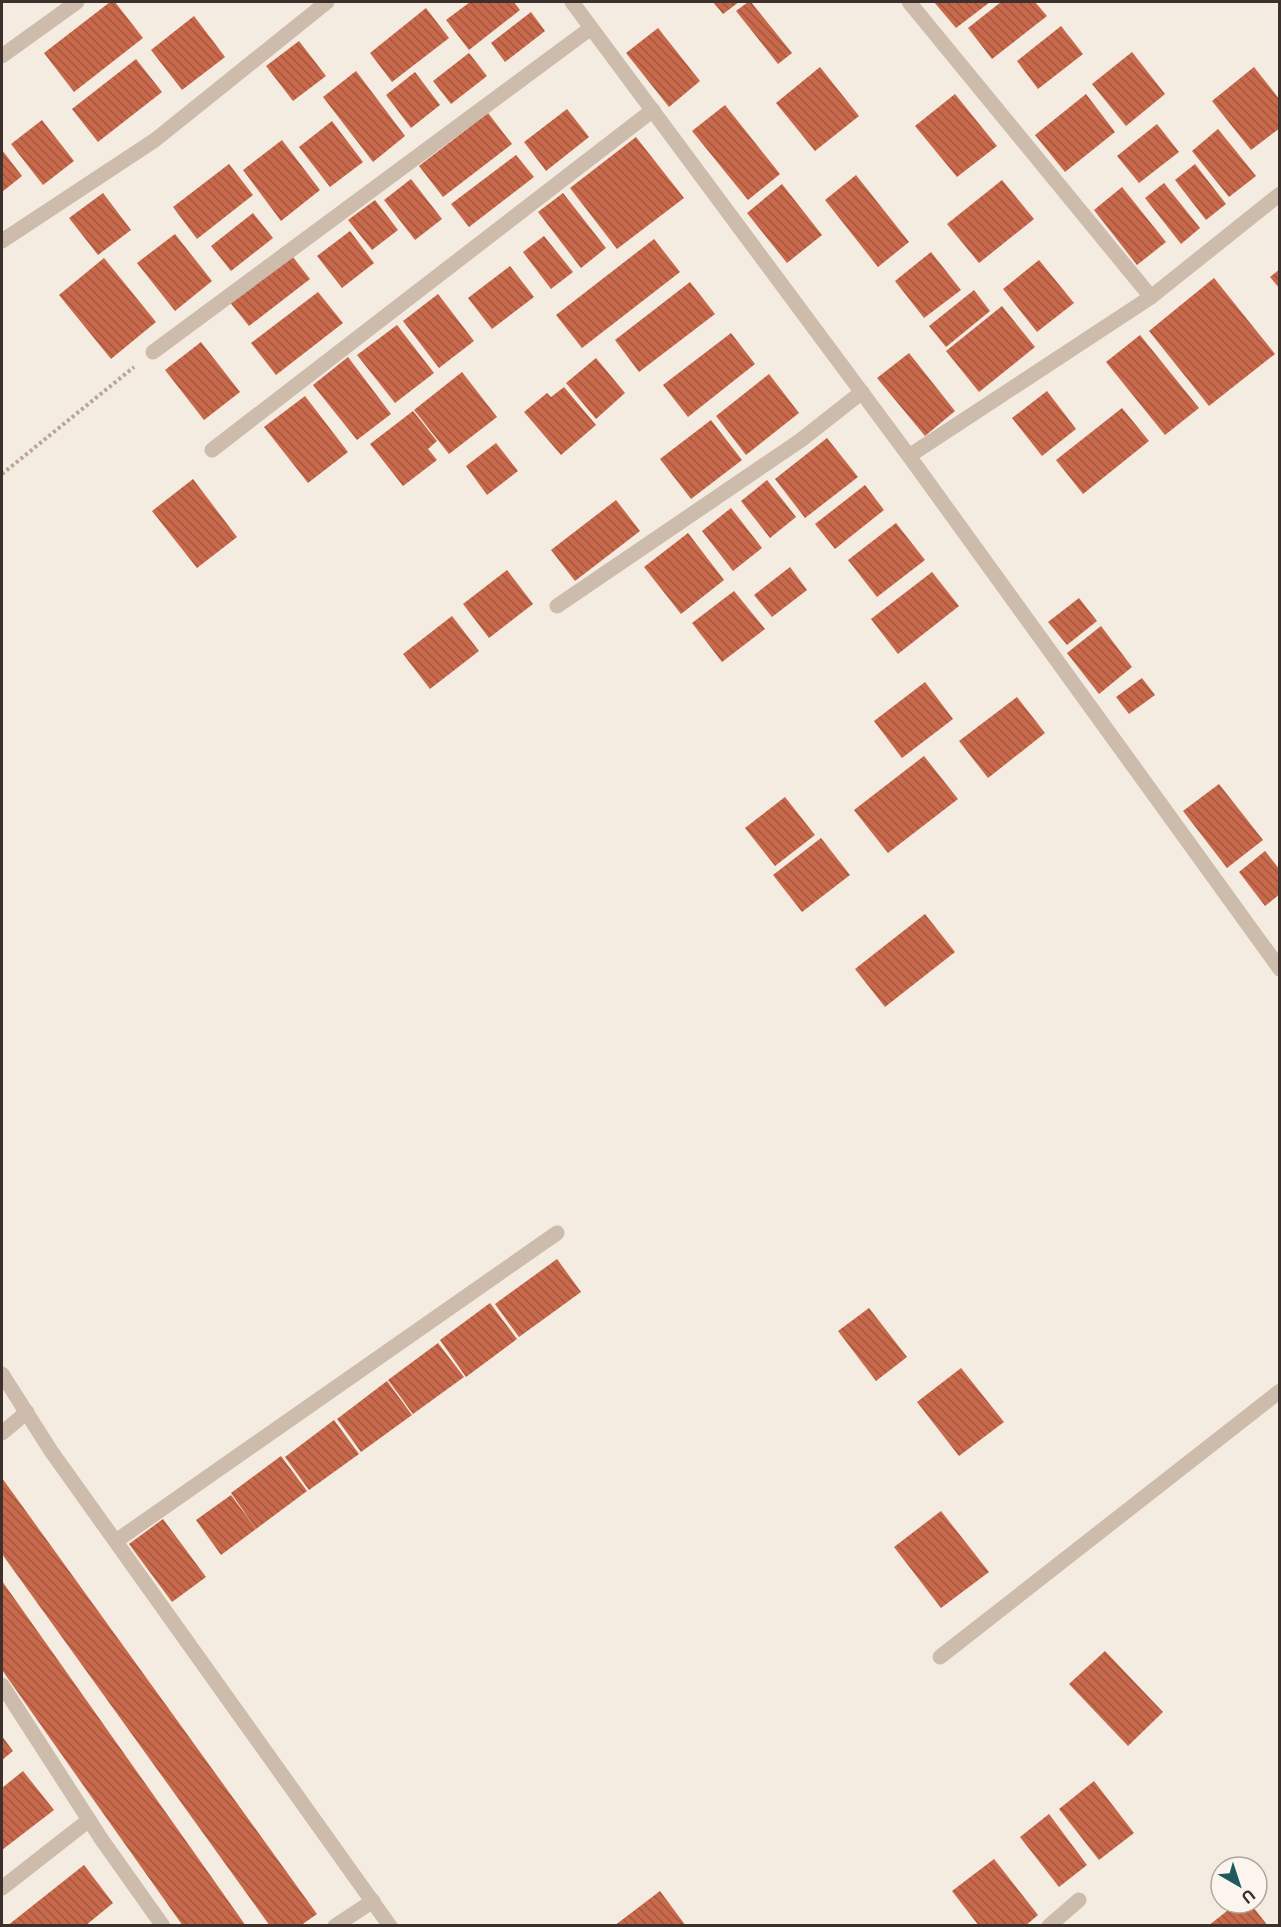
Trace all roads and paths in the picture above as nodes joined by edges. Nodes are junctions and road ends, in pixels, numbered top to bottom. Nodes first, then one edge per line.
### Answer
1 (77, 2) edge
2 (327, 2) edge
3 (572, 2) edge
4 (909, 2) edge
5 (591, 27) junction
6 (2, 56) edge
7 (653, 110) junction
8 (1280, 194) edge
9 (2, 241) edge
10 (1151, 297) junction
11 (153, 352) joint
12 (862, 392) junction
13 (212, 450) dead end
14 (909, 456) junction
15 (2, 474) edge
16 (557, 606) dead end
17 (1280, 969) edge
18 (556, 1233) dead end
19 (2, 1374) edge
20 (1280, 1391) edge
21 (27, 1412) junction
22 (2, 1433) edge
23 (116, 1541) junction
24 (940, 1657) dead end
25 (2, 1685) edge
26 (89, 1820) junction
27 (2, 1888) edge
28 (1079, 1900) dead end
29 (373, 1901) junction
30 (163, 1926) edge
31 (335, 1926) edge
32 (390, 1926) edge
33 (1049, 1926) edge

1 - 6 street
2 - 9 street
3 - 5 street
4 - 10 street
5 - 7 street
5 - 11 street
7 - 12 street
7 - 13 street
8 - 10 street
10 - 14 street
11 - 15 path
12 - 14 street
12 - 16 street
14 - 17 street
18 - 23 street
19 - 21 street
20 - 24 street
21 - 22 street
21 - 23 street
23 - 29 street
25 - 26 street
26 - 27 street
26 - 30 street
28 - 33 street
29 - 31 street
29 - 32 street

